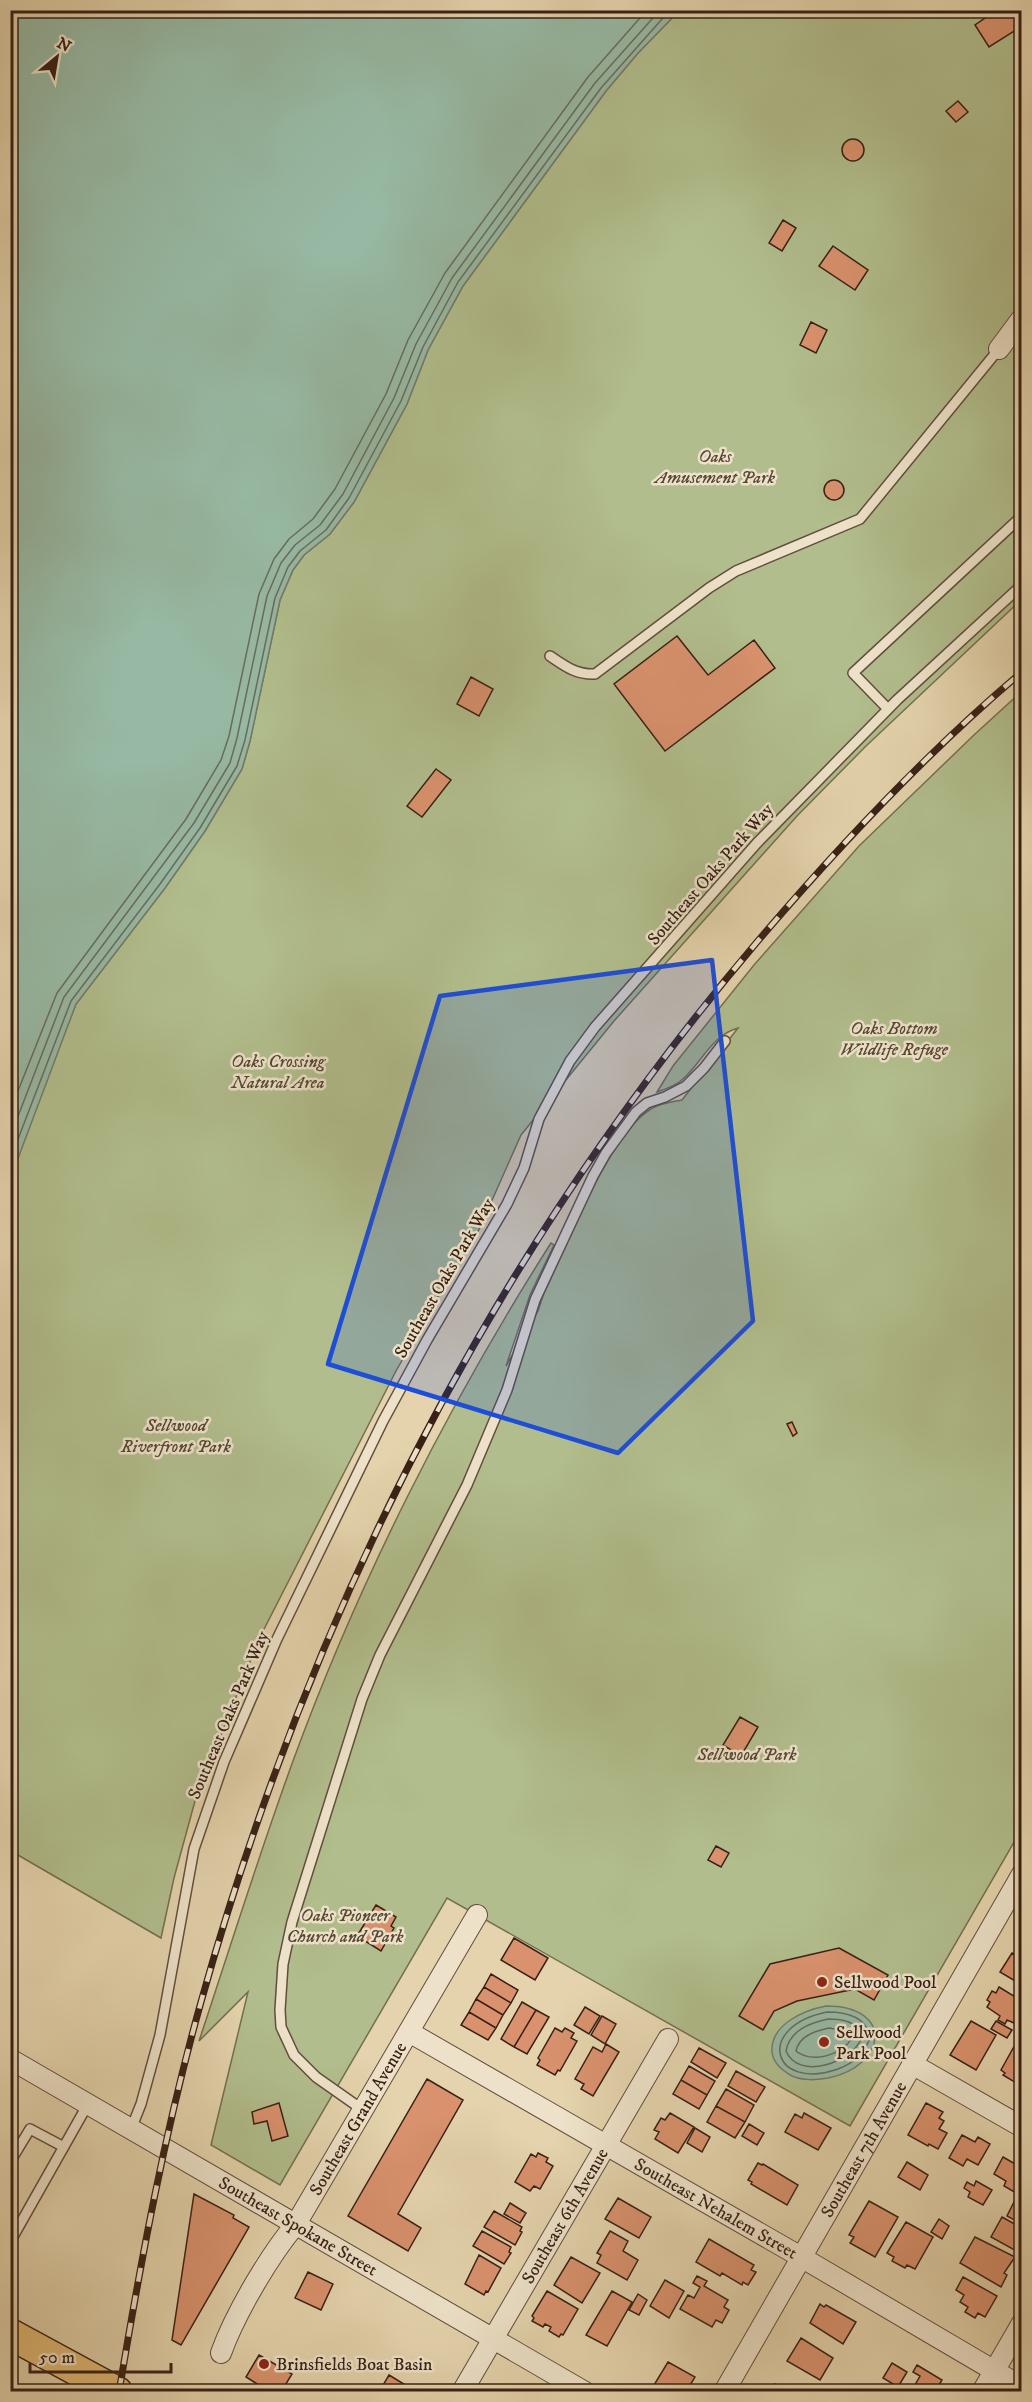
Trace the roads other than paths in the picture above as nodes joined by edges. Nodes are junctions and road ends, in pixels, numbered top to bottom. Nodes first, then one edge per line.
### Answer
1 (1022, 318) edge
2 (999, 349) joint
3 (1022, 516) edge
4 (1022, 585) edge
5 (550, 656) dead end
6 (888, 709) junction
7 (725, 1041) dead end
8 (1022, 1874) edge
9 (477, 1915) dead end
10 (409, 2032) junction
11 (668, 2039) dead end
12 (10, 2058) edge
13 (912, 2064) junction
14 (88, 2104) junction
15 (363, 2110) junction
16 (1022, 2127) edge
17 (131, 2128) junction
18 (607, 2146) junction
19 (64, 2147) junction
20 (10, 2162) edge
21 (296, 2224) junction
22 (14, 2226) edge
23 (10, 2242) edge
24 (801, 2257) junction
25 (1022, 2323) edge
26 (10, 2334) edge
27 (494, 2339) junction
28 (221, 2353) dead end
29 (994, 2371) junction
30 (1022, 2387) edge
31 (117, 2391) edge
32 (462, 2391) edge
33 (585, 2391) edge
34 (724, 2391) edge
35 (982, 2391) edge

1 - 2 street
2 - 5 lane
3 - 6 lane
4 - 6 lane, Southeast Oaks Park Way
6 - 17 lane, Southeast Oaks Park Way
7 - 15 lane
8 - 13 street, Southeast 7th Avenue
9 - 10 street, Southeast Grand Avenue
10 - 15 street, Southeast Grand Avenue
10 - 18 street, Southeast Nehalem Street
11 - 18 street, Southeast 6th Avenue
12 - 14 street, Southeast Spokane Street
13 - 16 street
13 - 24 street, Southeast 7th Avenue
14 - 17 street, Southeast Spokane Street
14 - 19 lane
15 - 21 street, Southeast Grand Avenue
17 - 21 street, Southeast Spokane Street
18 - 24 street, Southeast Nehalem Street
18 - 27 street, Southeast 6th Avenue
19 - 20 lane
19 - 22 lane
21 - 27 street, Southeast Spokane Street
21 - 28 street, Southeast Grand Avenue
22 - 23 lane
24 - 29 street, Southeast Nehalem Street
24 - 34 street, Southeast 7th Avenue
25 - 29 street
26 - 31 main road
27 - 32 street, Southeast 6th Avenue
27 - 33 street, Southeast Spokane Street
29 - 30 street, Southeast Nehalem Street
29 - 35 street

